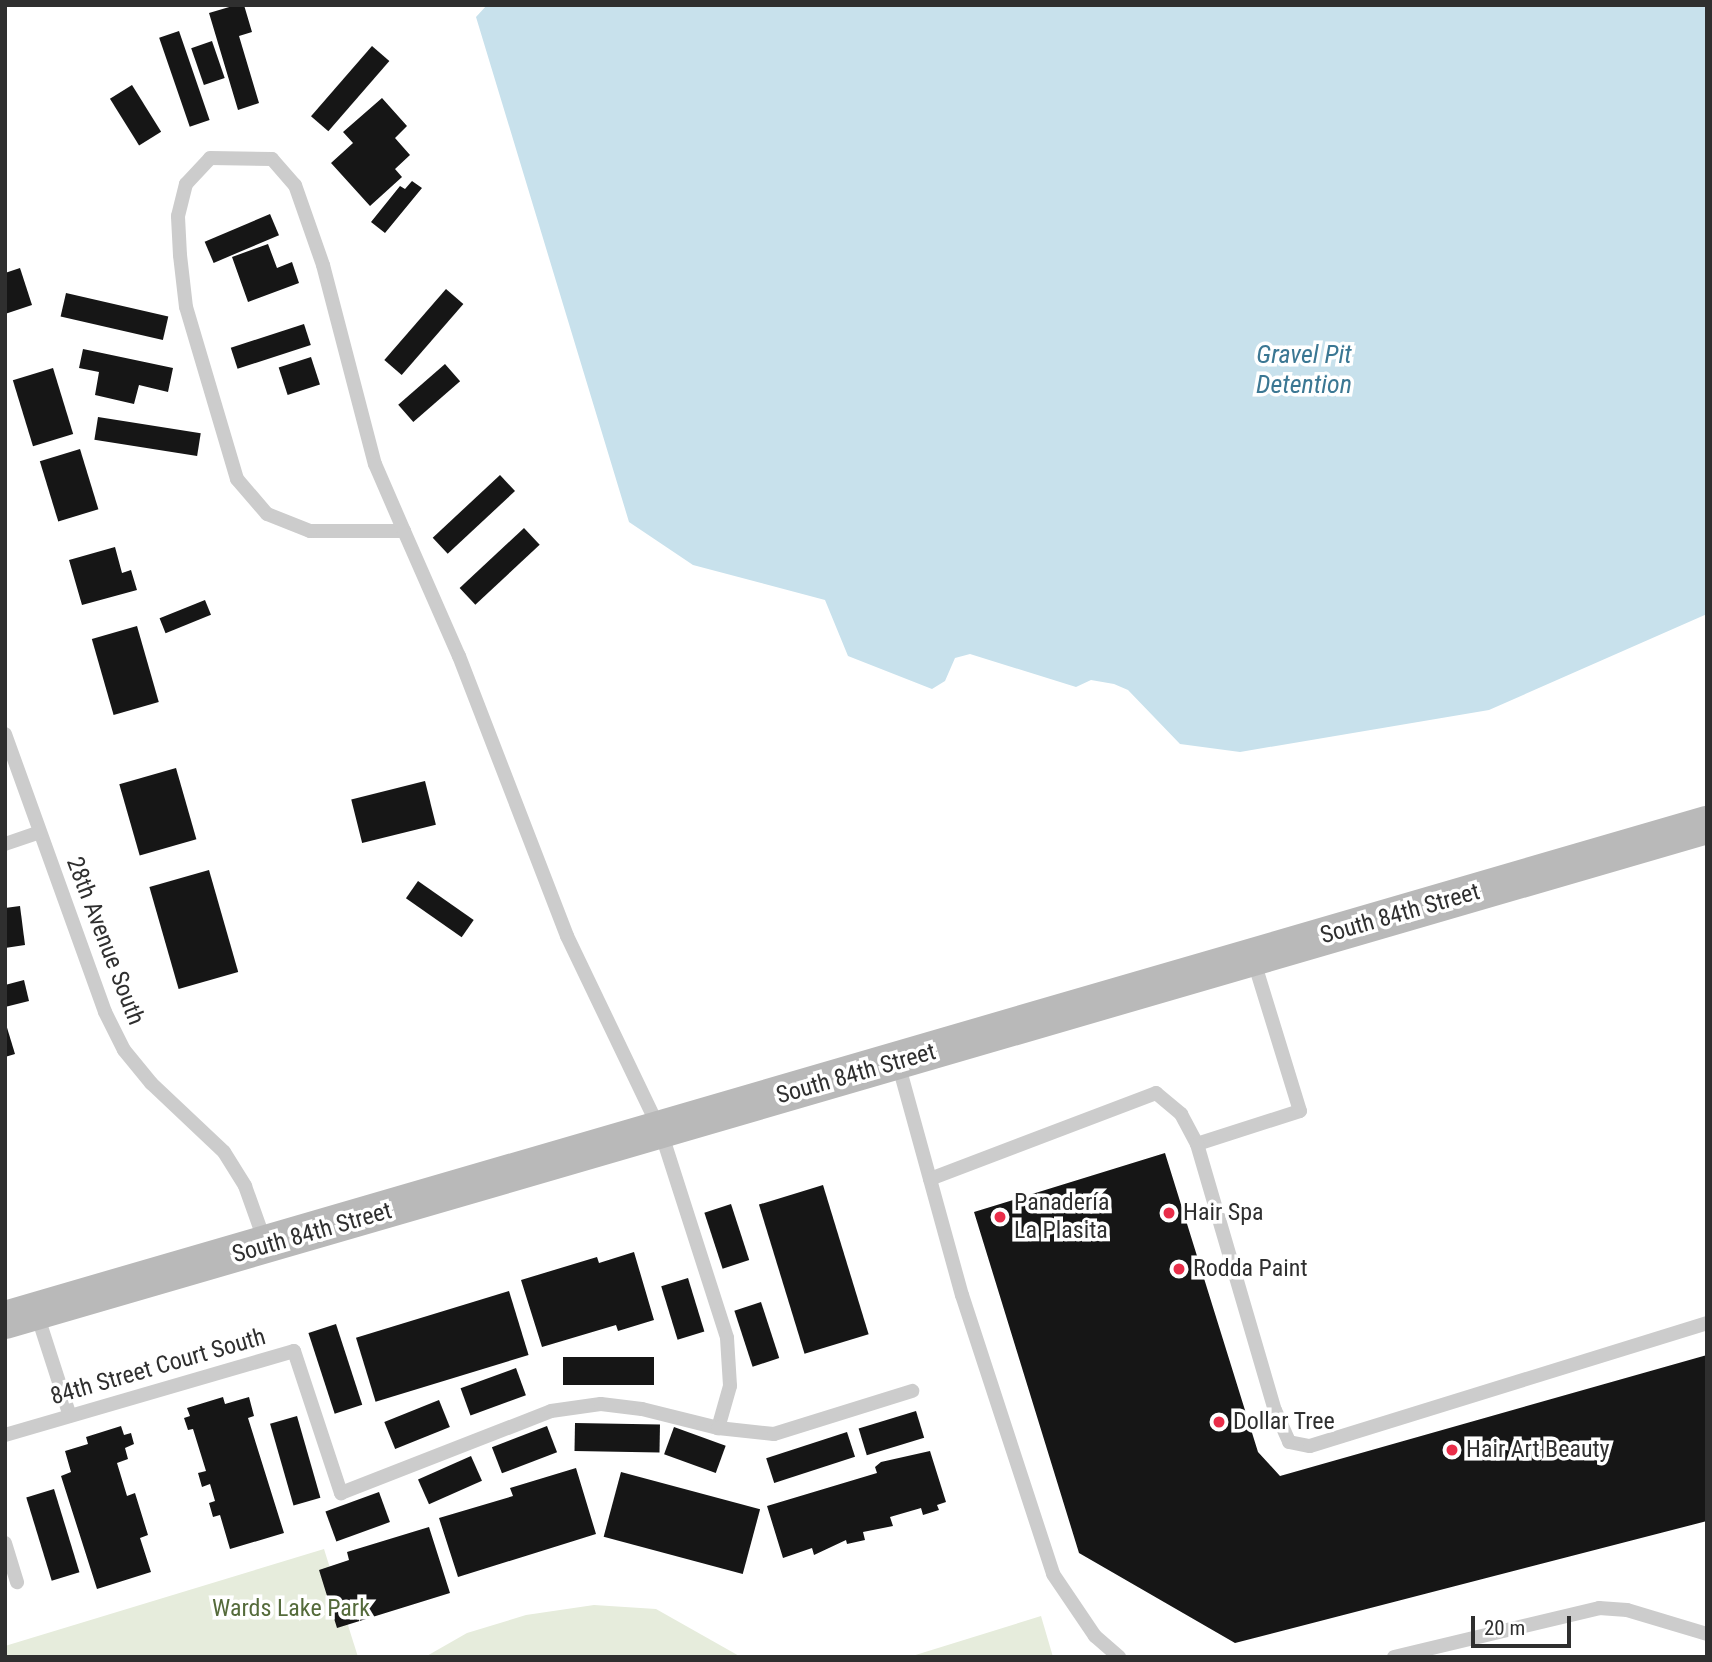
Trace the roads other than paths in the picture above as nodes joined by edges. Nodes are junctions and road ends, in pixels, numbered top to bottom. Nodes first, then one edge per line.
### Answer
1 (404, 531) junction
2 (5, 734) edge
3 (1707, 825) edge
4 (39, 832) junction
5 (5, 844) edge
6 (1253, 956) junction
7 (898, 1062) junction
8 (661, 1132) junction
9 (1198, 1144) junction
10 (930, 1179) junction
11 (267, 1246) junction
12 (21, 1315) edge
13 (1707, 1323) edge
14 (912, 1391) dead end
15 (70, 1416) junction
16 (718, 1428) junction
17 (5, 1435) edge
18 (5, 1543) edge
19 (17, 1582) dead end
20 (1707, 1634) edge
21 (1119, 1657) edge
22 (1394, 1657) edge

1 - 1 lane
1 - 8 lane
2 - 4 lane, 28th Avenue South
3 - 6 main road, South 84th Street
4 - 5 lane
4 - 11 lane, 28th Avenue South
6 - 7 main road, South 84th Street
6 - 9 lane
7 - 8 main road, South 84th Street
7 - 10 lane
8 - 11 main road, South 84th Street
8 - 16 lane
9 - 10 lane
9 - 13 lane
10 - 21 lane
11 - 12 main road, South 84th Street
12 - 15 lane
14 - 16 lane, 84th Street Court South
15 - 16 lane, 84th Street Court South
15 - 17 lane, 84th Street Court South
18 - 19 lane
20 - 22 lane

